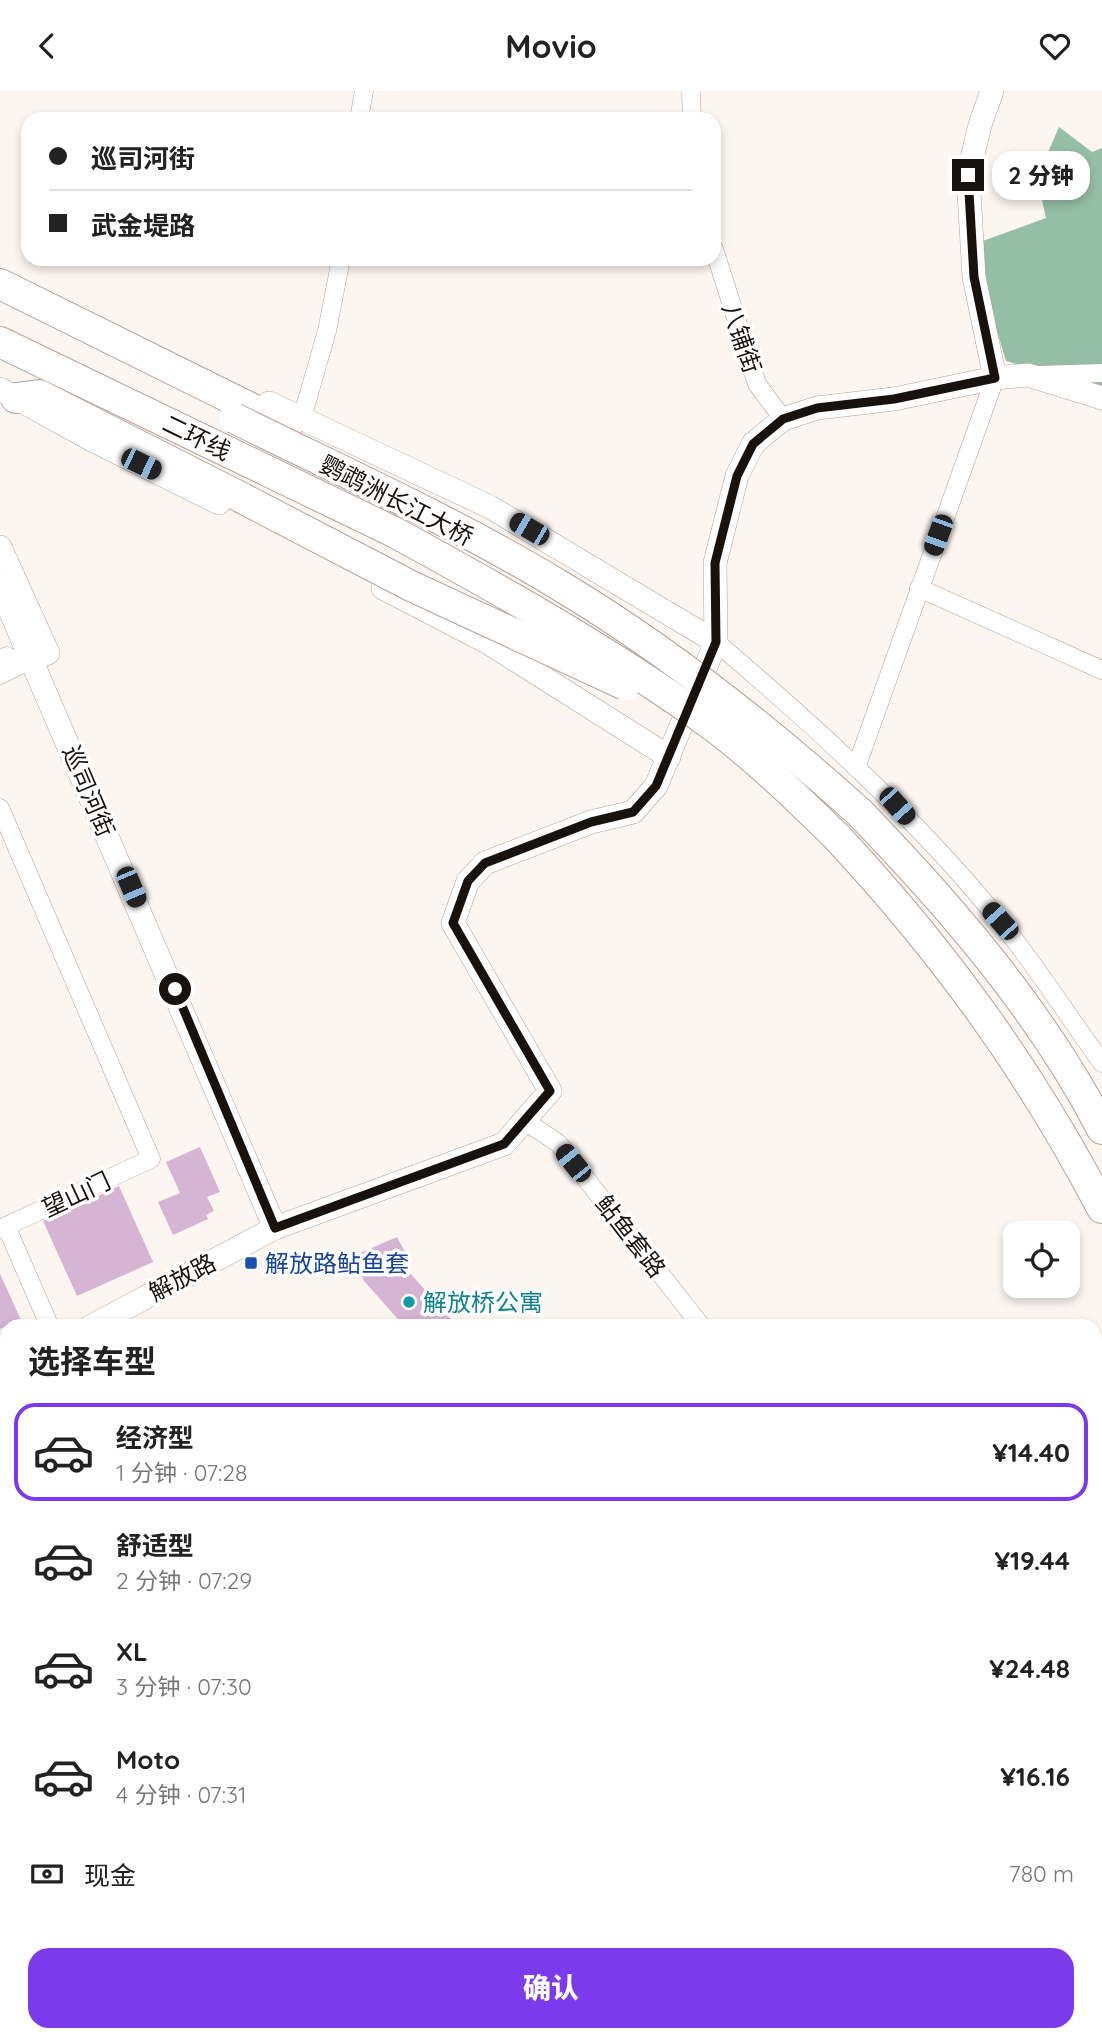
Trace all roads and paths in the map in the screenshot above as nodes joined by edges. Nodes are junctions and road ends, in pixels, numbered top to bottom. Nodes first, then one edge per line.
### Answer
1 (364, 91) edge
2 (691, 91) edge
3 (992, 91) edge
4 (360, 112) edge
5 (692, 112) edge
6 (340, 266) edge
7 (719, 266) edge
8 (0, 275) edge
9 (0, 284) edge
10 (0, 307) edge
11 (0, 342) edge
12 (1102, 373) edge
13 (1028, 375) junction
14 (995, 378) junction
15 (5, 395) edge
16 (1102, 398) edge
17 (234, 418) joint
18 (783, 419) junction
19 (295, 422) junction
20 (394, 532) joint
21 (0, 547) edge
22 (0, 587) edge
23 (919, 588) junction
24 (716, 642) junction
25 (0, 659) edge
26 (26, 662) junction
27 (1102, 670) edge
28 (0, 675) edge
29 (702, 682) junction
30 (710, 724) junction
31 (669, 757) junction
32 (856, 768) junction
33 (0, 809) edge
34 (1102, 1063) edge
35 (525, 1121) junction
36 (1102, 1129) edge
37 (1102, 1208) edge
38 (3, 1228) edge
39 (275, 1228) junction
40 (46, 1319) edge
41 (105, 1319) edge
42 (696, 1319) edge

1 - 4 street
2 - 5 street
3 - 14 street
6 - 19 street
7 - 18 street, 八铺街
8 - 19 street
9 - 19 highway
10 - 17 highway, 二环线
11 - 20 highway, 二环线
12 - 13 street
13 - 14 street
13 - 16 street
14 - 18 street
14 - 23 street
15 - 30 highway, bridge
15 - 31 street
17 - 29 highway, 鹦鹉洲长江大桥, bridge
18 - 24 street
19 - 24 street
19 - 29 highway, bridge
20 - 30 highway, 鹦鹉洲长江大桥, bridge
21 - 26 street
22 - 26 street, 巡司河街
23 - 27 street
23 - 32 street
24 - 31 street
24 - 32 street
25 - 26 street
26 - 28 street
26 - 39 street, 巡司河街
29 - 36 highway, 鹦鹉洲长江大桥, bridge
30 - 37 highway, 鹦鹉洲长江大桥, bridge
31 - 35 street, 解放路
32 - 34 street
33 - 38 street, 望山门
35 - 39 street, 解放路
35 - 42 street, 鲇鱼套路
38 - 40 street
39 - 41 street, 解放路

